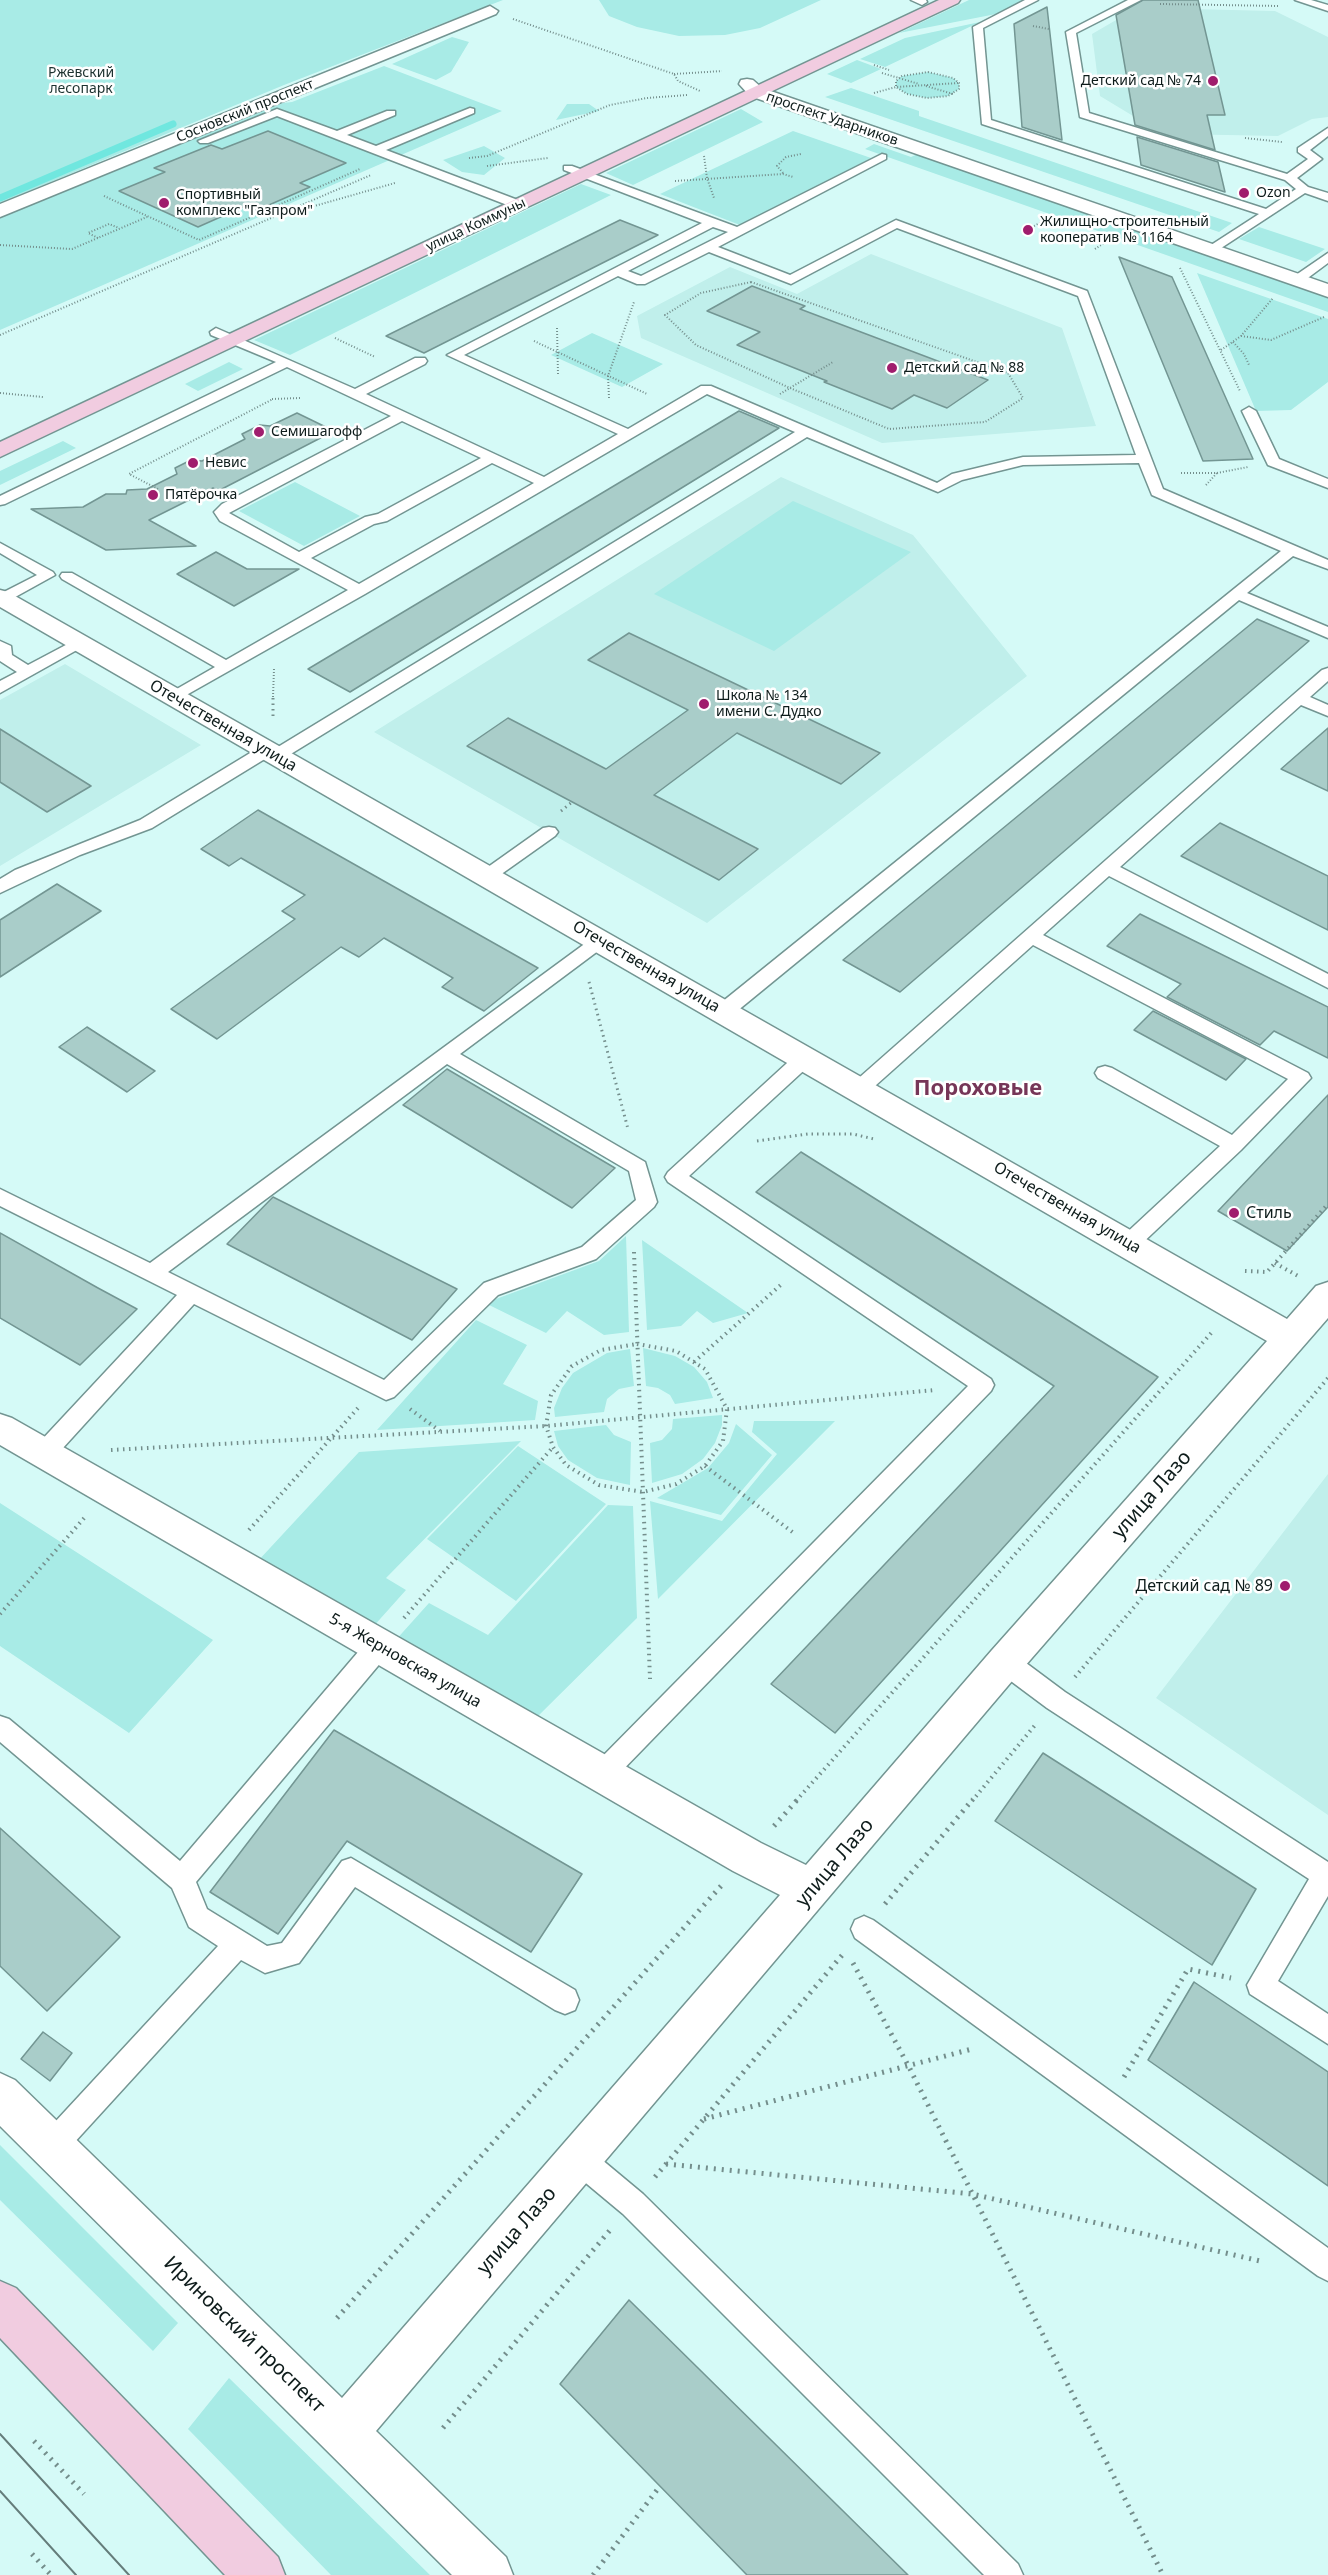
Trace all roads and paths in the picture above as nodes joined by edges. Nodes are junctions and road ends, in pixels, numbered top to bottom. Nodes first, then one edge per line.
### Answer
1 (952, 0) edge
2 (1033, 0) edge
3 (1299, 0) edge
4 (922, 1) edge
5 (1133, 2) edge
6 (1286, 6) dead end
7 (1328, 8) edge
8 (490, 11) joint
9 (727, 71) dead end
10 (882, 73) dead end
11 (674, 74) junction
12 (898, 78) junction
13 (959, 83) junction
14 (922, 85) junction
15 (758, 87) junction
16 (896, 87) junction
17 (703, 92) dead end
18 (874, 93) dead end
19 (953, 94) junction
20 (688, 95) dead end
21 (984, 100) junction
22 (470, 111) dead end
23 (392, 113) dead end
24 (1328, 131) edge
25 (337, 135) junction
26 (204, 141) dead end
27 (376, 150) junction
28 (801, 154) dead end
29 (391, 156) junction
30 (704, 156) dead end
31 (882, 157) dead end
32 (467, 158) dead end
33 (404, 161) junction
34 (576, 171) junction
35 (783, 174) junction
36 (707, 178) junction
37 (1289, 178) junction
38 (673, 181) dead end
39 (822, 188) junction
40 (1304, 189) junction
41 (97, 193) dead end
42 (1328, 197) edge
43 (511, 201) junction
44 (0, 211) edge
45 (1268, 213) junction
46 (148, 217) junction
47 (712, 223) junction
48 (1039, 224) dead end
49 (1034, 226) dead end
50 (120, 229) junction
51 (732, 229) junction
52 (98, 238) junction
53 (0, 245) edge
54 (708, 246) junction
55 (1100, 246) dead end
56 (1219, 246) junction
57 (1095, 249) dead end
58 (1328, 257) edge
59 (1177, 261) dead end
60 (617, 272) junction
61 (1303, 275) junction
62 (1328, 277) edge
63 (641, 281) junction
64 (1328, 291) edge
65 (1275, 296) dead end
66 (557, 302) junction
67 (1327, 315) edge
68 (506, 328) junction
69 (0, 335) edge
70 (224, 336) junction
71 (1241, 336) junction
72 (335, 338) dead end
73 (1233, 342) junction
74 (1221, 350) junction
75 (558, 353) junction
76 (435, 357) junction
77 (382, 360) dead end
78 (287, 362) junction
79 (833, 362) dead end
80 (1249, 365) dead end
81 (608, 376) junction
82 (790, 388) junction
83 (0, 393) edge
84 (355, 394) junction
85 (43, 397) dead end
86 (273, 399) junction
87 (558, 402) junction
88 (205, 404) junction
89 (675, 407) junction
90 (755, 410) junction
91 (1249, 411) joint
92 (402, 416) junction
93 (610, 426) junction
94 (805, 432) junction
95 (0, 433) edge
96 (628, 434) junction
97 (0, 450) edge
98 (491, 458) junction
99 (1145, 459) junction
100 (1274, 462) junction
101 (1150, 475) junction
102 (545, 483) junction
103 (1328, 484) edge
104 (158, 489) dead end
105 (0, 501) edge
106 (0, 547) edge
107 (1292, 550) junction
108 (300, 558) junction
109 (1328, 566) edge
110 (67, 576) dead end
111 (360, 591) junction
112 (1237, 594) junction
113 (1, 598) edge
114 (1328, 633) edge
115 (275, 639) junction
116 (80, 643) junction
117 (0, 646) edge
118 (227, 667) junction
119 (28, 672) junction
120 (1328, 673) edge
121 (0, 688) edge
122 (174, 697) junction
123 (1299, 698) junction
124 (1328, 711) edge
125 (273, 716) dead end
126 (271, 753) junction
127 (549, 832) dead end
128 (1107, 868) junction
129 (487, 876) junction
130 (0, 887) edge
131 (1030, 936) junction
132 (591, 948) junction
133 (1328, 982) edge
134 (724, 1011) junction
135 (446, 1055) junction
136 (805, 1058) junction
137 (1105, 1073) dead end
138 (859, 1089) junction
139 (884, 1142) dead end
140 (1234, 1145) junction
141 (706, 1149) junction
142 (638, 1167) junction
143 (0, 1197) edge
144 (1328, 1204) edge
145 (633, 1242) dead end
146 (1129, 1244) junction
147 (803, 1264) junction
148 (150, 1274) junction
149 (1240, 1276) dead end
150 (191, 1294) junction
151 (1324, 1305) edge
152 (1210, 1323) dead end
153 (1291, 1338) junction
154 (637, 1344) junction
155 (694, 1362) junction
156 (983, 1385) junction
157 (382, 1388) junction
158 (727, 1409) junction
159 (640, 1418) junction
160 (546, 1426) junction
161 (0, 1428) edge
162 (441, 1431) junction
163 (331, 1436) junction
164 (553, 1447) junction
165 (44, 1454) junction
166 (705, 1466) junction
167 (109, 1491) junction
168 (643, 1492) junction
169 (819, 1552) junction
170 (225, 1558) junction
171 (0, 1614) edge
172 (379, 1646) junction
173 (1005, 1662) junction
174 (652, 1722) junction
175 (0, 1727) edge
176 (602, 1774) junction
177 (747, 1857) junction
178 (1327, 1876) edge
179 (182, 1879) junction
180 (812, 1889) junction
181 (855, 1939) joint
182 (238, 1944) junction
183 (1260, 1985) junction
184 (565, 2000) dead end
185 (1328, 2030) edge
186 (1011, 2037) junction
187 (909, 2067) junction
188 (0, 2095) edge
189 (1107, 2106) junction
190 (704, 2118) dead end
191 (52, 2146) junction
192 (579, 2159) junction
193 (666, 2164) dead end
194 (972, 2194) junction
195 (1270, 2264) dead end
196 (1328, 2266) edge
197 (0, 2304) edge
198 (337, 2318) dead end
199 (344, 2433) junction
200 (34, 2440) dead end
201 (660, 2486) dead end
202 (84, 2494) dead end
203 (32, 2554) dead end
204 (51, 2575) edge
205 (260, 2575) edge
206 (488, 2575) edge
207 (593, 2575) edge
208 (1008, 2575) edge
209 (1163, 2575) edge

1 - 15 main road, улица Коммуны
2 - 21 lane
3 - 7 lane
4 - 15 main road, улица Коммуны
5 - 6 path
5 - 37 lane
8 - 11 path
8 - 44 street, Сосновский проспект
9 - 11 path
10 - 12 path
11 - 17 path
12 - 13 path
12 - 14 path
12 - 16 path
13 - 14 path
13 - 19 path
14 - 16 path
14 - 19 path
15 - 34 main road, улица Коммуны
15 - 56 street, проспект Ударников
16 - 18 path
16 - 19 path
19 - 21 path
20 - 32 path
21 - 45 lane
22 - 27 lane
23 - 25 lane
24 - 37 lane
25 - 26 lane
25 - 27 lane
27 - 29 lane
28 - 35 path
29 - 33 lane
29 - 46 path
30 - 36 path
31 - 39 lane
33 - 43 lane
33 - 69 path
34 - 43 main road, улица Коммуны
34 - 47 lane
35 - 36 path
35 - 39 path
36 - 38 path
36 - 51 path
37 - 40 lane
39 - 51 lane
40 - 42 lane
40 - 45 lane
41 - 46 path
43 - 70 main road, улица Коммуны
45 - 56 lane
46 - 50 path
47 - 51 lane
47 - 60 lane
48 - 49 path
50 - 52 path
50 - 52 path
51 - 54 lane
52 - 53 path
54 - 63 lane
54 - 99 lane
55 - 57 path
56 - 61 street, проспект Ударников
58 - 61 lane
59 - 74 path
60 - 63 lane
60 - 66 lane
61 - 62 street, проспект Ударников
61 - 64 street, проспект Ударников
63 - 81 path
65 - 71 path
66 - 68 lane
66 - 75 path
67 - 71 path
68 - 75 path
68 - 76 lane
70 - 78 lane
70 - 95 main road, улица Коммуны
70 - 97 main road, улица Коммуны
71 - 73 path
72 - 77 path
73 - 74 path
73 - 80 path
74 - 91 path
75 - 81 path
75 - 87 path
76 - 84 lane
76 - 87 lane
78 - 84 lane
78 - 88 lane
79 - 82 path
81 - 89 path
81 - 93 path
82 - 82 path
82 - 90 path
83 - 85 path
84 - 86 path
84 - 92 lane
86 - 88 path
86 - 104 path
87 - 93 lane
88 - 105 lane
89 - 90 lane
89 - 96 lane
90 - 94 lane
91 - 100 lane
92 - 98 lane
92 - 108 lane
93 - 96 lane
94 - 99 lane
94 - 126 lane
96 - 102 lane
98 - 102 lane
98 - 108 lane
99 - 101 lane
100 - 101 path
100 - 103 lane
101 - 107 lane
102 - 111 lane
106 - 113 lane
107 - 109 lane
107 - 112 lane
108 - 111 lane
110 - 118 lane
111 - 115 lane
112 - 114 lane
112 - 134 lane
113 - 116 street, Отечественная улица
115 - 118 lane
115 - 125 path
116 - 119 lane
116 - 122 street, Отечественная улица
117 - 119 lane
118 - 122 lane
119 - 121 lane
120 - 123 lane
122 - 126 street, Отечественная улица
123 - 124 lane
123 - 128 lane
126 - 129 street, Отечественная улица
126 - 130 lane
127 - 129 lane
128 - 131 lane
128 - 133 lane
129 - 132 street, Отечественная улица
131 - 138 lane
131 - 140 lane
132 - 134 street, Отечественная улица
132 - 135 lane
132 - 142 path
134 - 136 street, Отечественная улица
135 - 142 lane
135 - 148 lane
136 - 138 street, Отечественная улица
136 - 141 lane
137 - 140 lane
138 - 146 street, Отечественная улица
139 - 141 path
140 - 146 lane
141 - 147 lane
142 - 157 lane
143 - 148 lane
144 - 149 path
145 - 154 path
146 - 153 street, Отечественная улица
147 - 155 path
147 - 156 lane
148 - 150 lane
150 - 157 lane
150 - 165 lane
151 - 153 street, улица Лазо
152 - 177 path
153 - 173 street, улица Лазо
154 - 155 path
154 - 159 path
154 - 160 path
155 - 158 path
156 - 158 path
156 - 169 lane
157 - 162 path
157 - 163 path
158 - 159 path
158 - 166 path
159 - 160 path
159 - 168 path
160 - 162 path
160 - 164 path
161 - 165 street, 5-я Жерновская улица
162 - 163 path
163 - 165 path
163 - 170 path
164 - 168 path
164 - 172 path
165 - 167 street, 5-я Жерновская улица
166 - 168 path
166 - 169 path
167 - 170 street, 5-я Жерновская улица
167 - 171 path
168 - 174 path
169 - 174 lane
170 - 172 street, 5-я Жерновская улица
172 - 176 street, 5-я Жерновская улица
172 - 179 lane
173 - 178 lane
173 - 180 street, улица Лазо
174 - 176 lane
175 - 179 lane
176 - 177 street, 5-я Жерновская улица
177 - 180 street, 5-я Жерновская улица
177 - 198 path
178 - 183 lane
179 - 182 lane
180 - 192 street, улица Лазо
181 - 186 lane
181 - 187 path
182 - 184 lane
182 - 191 lane
183 - 185 lane
183 - 189 path
186 - 187 path
186 - 189 lane
187 - 190 path
187 - 194 path
188 - 191 street, Ириновский проспект
189 - 196 lane
191 - 199 street, Ириновский проспект
192 - 199 street, улица Лазо
192 - 208 lane
193 - 194 path
194 - 195 path
194 - 209 path
197 - 205 main road
199 - 206 street, Ириновский проспект
200 - 202 path
201 - 207 path
203 - 204 path

